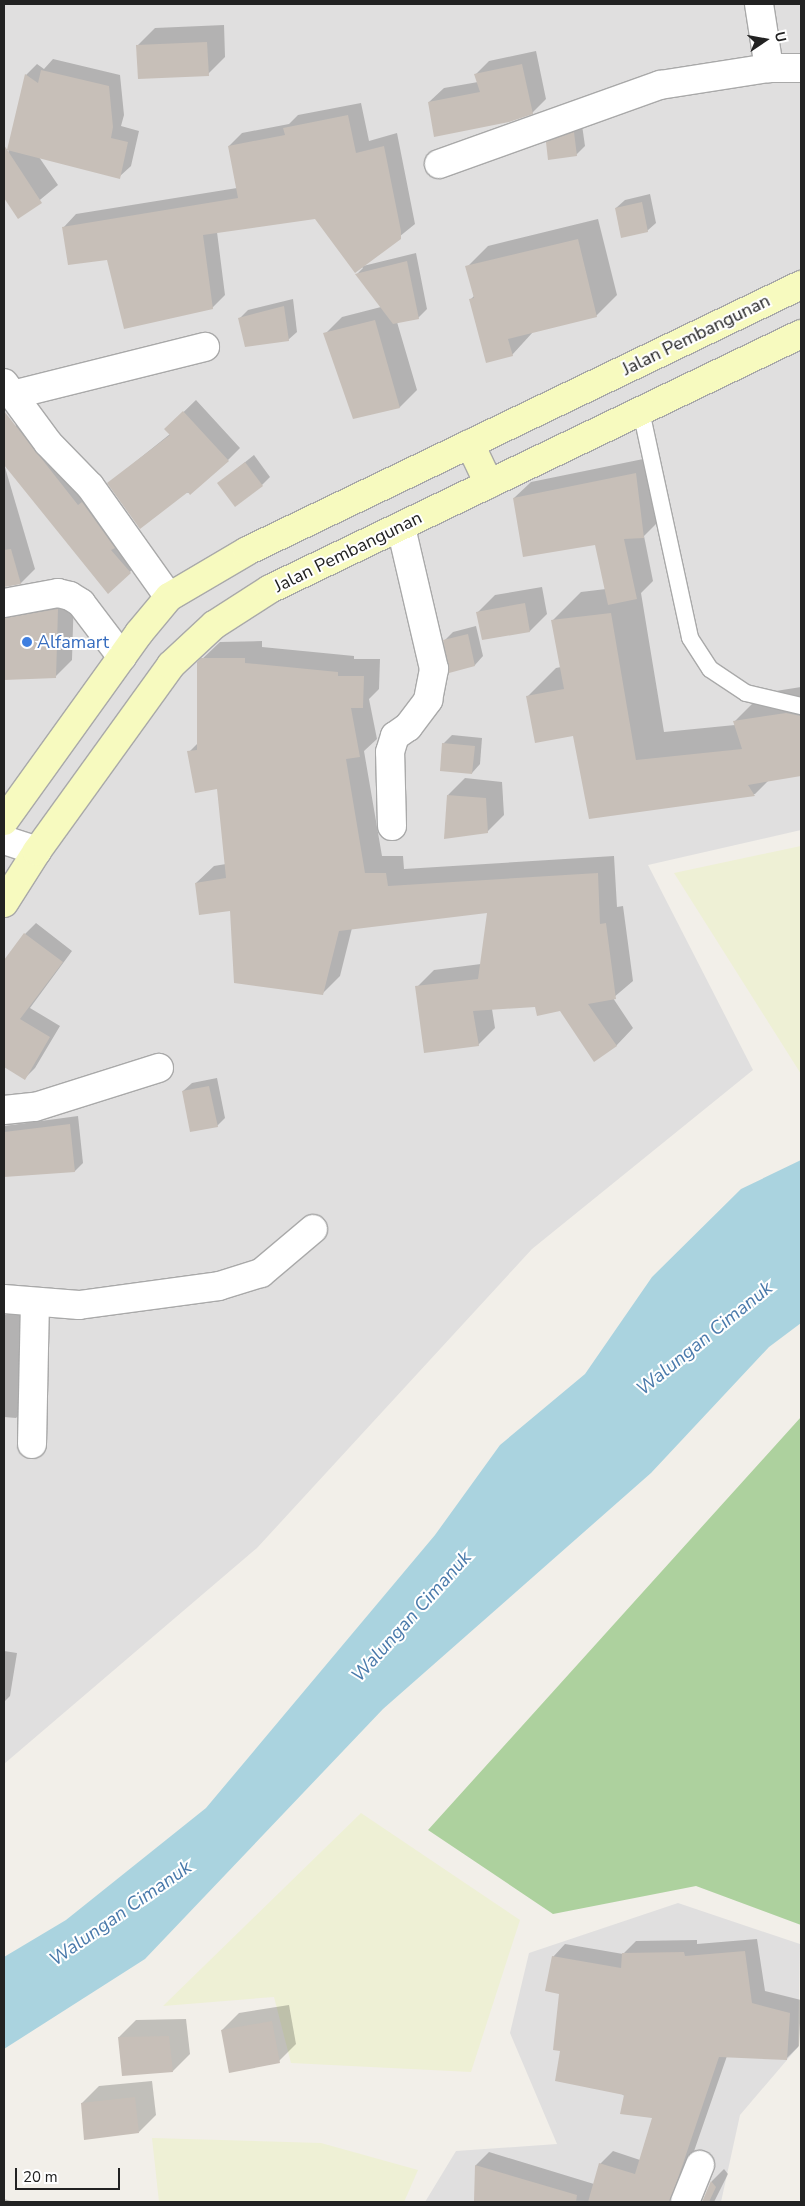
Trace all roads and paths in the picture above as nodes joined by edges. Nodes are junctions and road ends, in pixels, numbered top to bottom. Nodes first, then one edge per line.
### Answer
1 (759, 4) edge
2 (769, 68) junction
3 (801, 68) edge
4 (439, 164) dead end
5 (801, 285) edge
6 (801, 334) edge
7 (205, 347) dead end
8 (8, 389) edge
9 (641, 411) junction
10 (470, 444) junction
11 (489, 484) junction
12 (401, 527) junction
13 (169, 596) junction
14 (4, 603) edge
15 (122, 657) junction
16 (801, 706) edge
17 (4, 821) edge
18 (392, 826) dead end
19 (4, 840) edge
20 (37, 851) junction
21 (4, 902) edge
22 (159, 1068) dead end
23 (4, 1110) edge
24 (313, 1230) dead end
25 (4, 1299) edge
26 (35, 1302) junction
27 (32, 1444) dead end
28 (700, 2165) dead end
29 (685, 2202) edge

1 - 2 street
2 - 3 street
2 - 4 street
5 - 10 main road, Jalan Pembangunan
6 - 9 main road, Jalan Pembangunan
7 - 8 street
8 - 13 street
9 - 11 main road, Jalan Pembangunan
9 - 16 lane
10 - 11 main road
10 - 13 main road, Jalan Pembangunan
11 - 12 main road, Jalan Pembangunan
12 - 18 street
12 - 20 main road, Jalan Pembangunan
13 - 15 main road, Jalan Pembangunan
14 - 15 street
15 - 17 main road, Jalan Pembangunan
19 - 20 street
20 - 21 main road, Jalan Pembangunan
22 - 23 street
24 - 26 street
25 - 26 street
26 - 27 street
28 - 29 street

